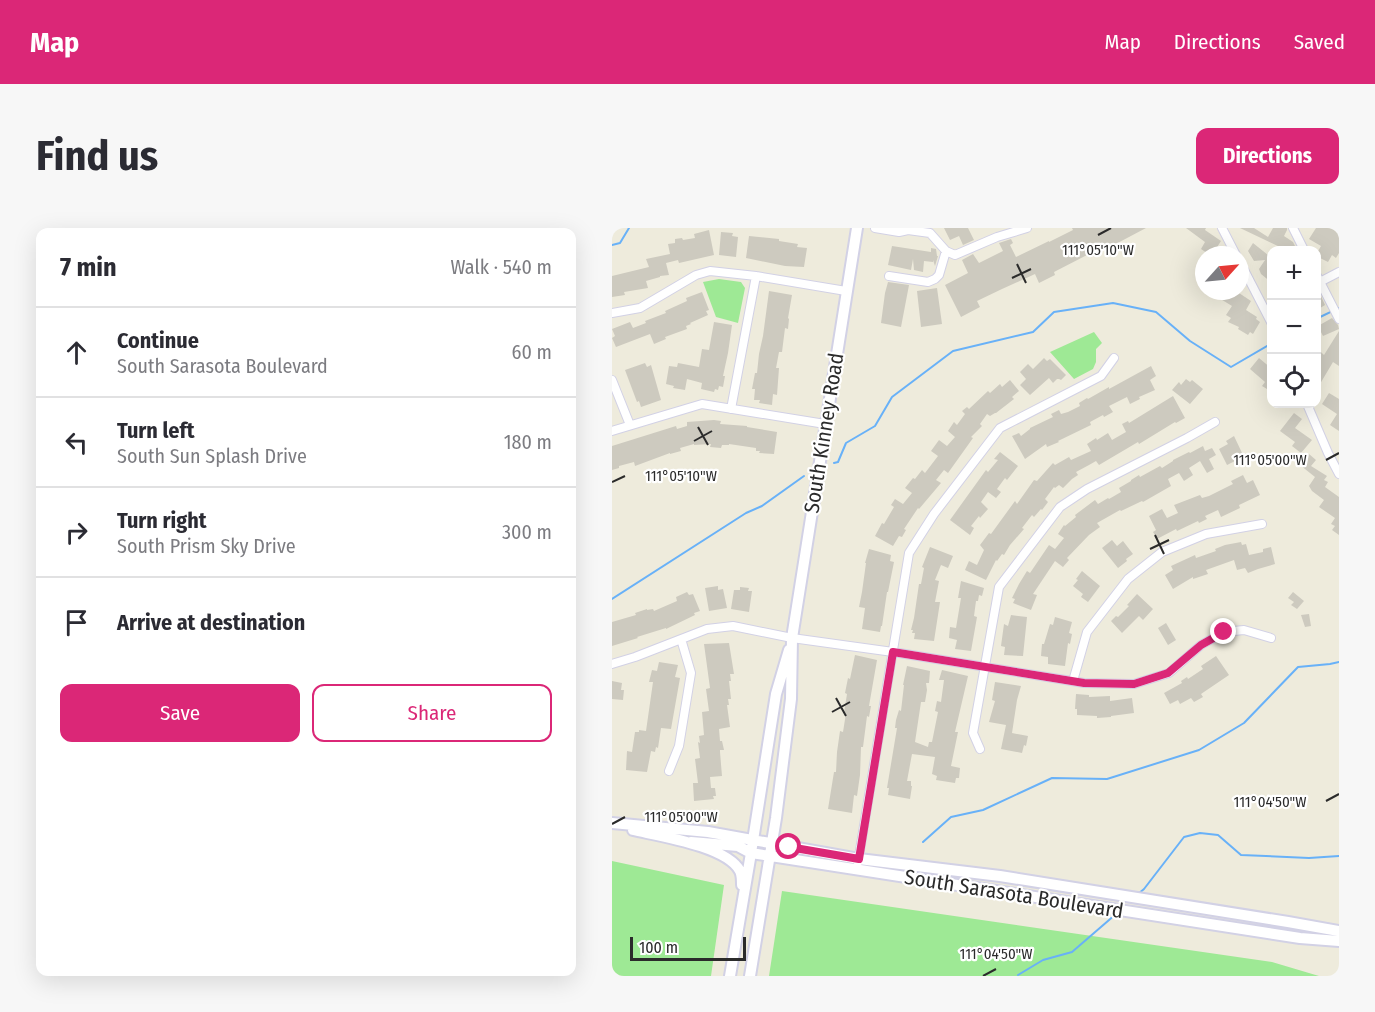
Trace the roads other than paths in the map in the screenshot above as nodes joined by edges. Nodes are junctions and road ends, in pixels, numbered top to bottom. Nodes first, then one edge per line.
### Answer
1 (857, 228) edge
2 (875, 228) edge
3 (1027, 228) edge
4 (1222, 228) edge
5 (1293, 228) edge
6 (906, 229) edge
7 (1231, 246) edge
8 (1302, 246) edge
9 (946, 251) junction
10 (1339, 272) edge
11 (756, 276) junction
12 (889, 276) dead end
13 (1249, 277) edge
14 (1321, 279) edge
15 (1321, 286) edge
16 (846, 291) junction
17 (1267, 307) edge
18 (612, 313) edge
19 (1339, 319) edge
20 (1114, 358) dead end
21 (612, 380) edge
22 (1309, 408) edge
23 (731, 409) junction
24 (1215, 422) dead end
25 (825, 424) junction
26 (630, 425) junction
27 (612, 431) edge
28 (1339, 474) edge
29 (1262, 524) dead end
30 (792, 638) junction
31 (1271, 638) dead end
32 (681, 639) junction
33 (893, 652) junction
34 (612, 664) edge
35 (985, 668) junction
36 (1073, 681) junction
37 (980, 749) dead end
38 (669, 771) dead end
39 (612, 824) edge
40 (753, 840) junction
41 (691, 842) junction
42 (771, 850) junction
43 (751, 853) junction
44 (858, 864) junction
45 (743, 900) junction
46 (1339, 931) edge
47 (1339, 941) edge
48 (730, 976) edge
49 (750, 976) edge

1 - 16 street, South Kinney Road
2 - 6 street
3 - 9 street
4 - 7 street
5 - 8 street
6 - 9 street
9 - 12 street
10 - 14 street
11 - 16 street
11 - 18 street
11 - 23 street
13 - 17 street
15 - 19 street
16 - 25 street, South Kinney Road
20 - 33 street
21 - 26 street
22 - 28 street
23 - 25 street
23 - 26 street
24 - 35 street
25 - 30 street, South Kinney Road
26 - 27 street
29 - 36 street
30 - 32 street
30 - 33 street
30 - 40 street, South Kinney Road
30 - 42 street, South Kinney Road
31 - 36 street
32 - 34 street
32 - 38 street
33 - 35 street
33 - 44 street
35 - 36 street
35 - 37 street
39 - 40 street, South Sarasota Boulevard
39 - 41 street
40 - 42 street, South Sarasota Boulevard
40 - 43 street, South Kinney Road
41 - 43 street, South Sarasota Boulevard
41 - 45 street
42 - 43 street, South Sarasota Boulevard
42 - 44 street, South Sarasota Boulevard
42 - 49 street, South Kinney Road
43 - 45 street, South Kinney Road
44 - 46 street, South Sarasota Boulevard
44 - 47 street, South Sarasota Boulevard
45 - 48 street, South Kinney Road

